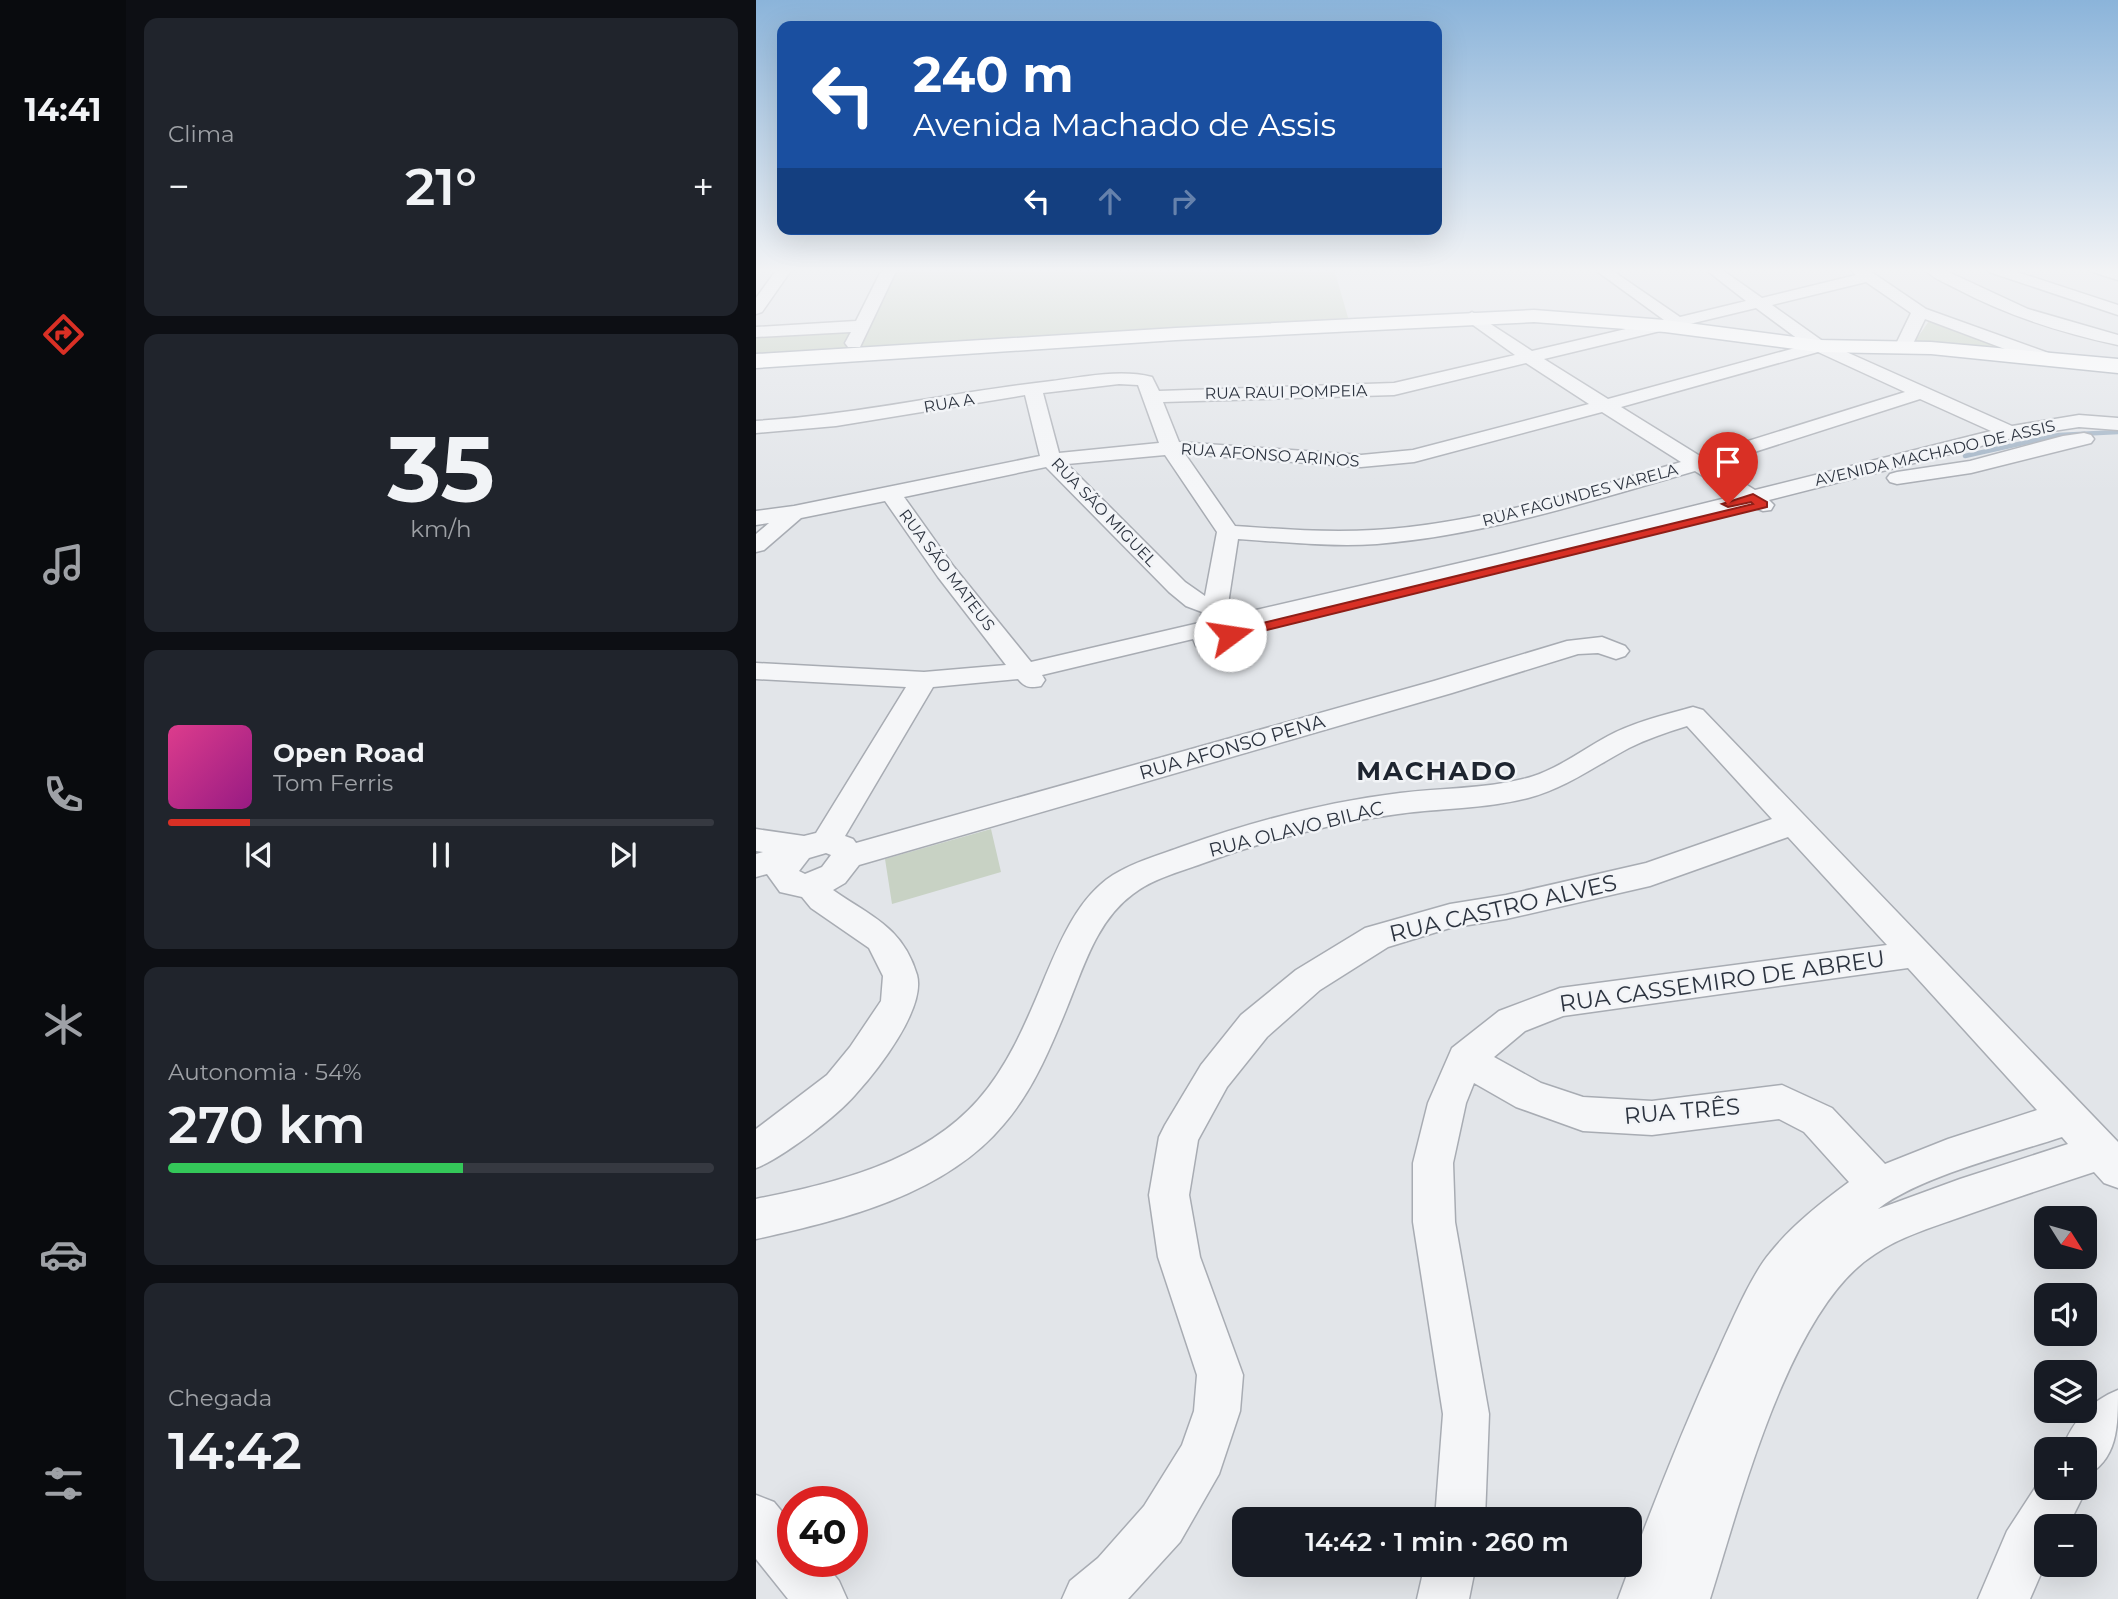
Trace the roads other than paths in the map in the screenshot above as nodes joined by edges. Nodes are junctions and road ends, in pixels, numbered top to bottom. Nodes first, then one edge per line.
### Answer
1 (853, 344) edge
2 (1011, 344) edge
3 (1510, 344) edge
4 (1590, 344) edge
5 (1793, 344) edge
6 (1815, 344) edge
7 (2006, 344) edge
8 (1818, 346) junction
9 (1904, 346) joint
10 (849, 353) junction
11 (1530, 358) junction
12 (2048, 359) junction
13 (756, 361) edge
14 (2118, 366) edge
15 (1033, 388) junction
16 (1147, 388) junction
17 (1922, 392) junction
18 (1607, 405) junction
19 (2118, 424) edge
20 (756, 427) edge
21 (2011, 433) junction
22 (2118, 440) edge
23 (1171, 448) junction
24 (1051, 460) junction
25 (1698, 463) junction
26 (890, 492) junction
27 (1758, 501) junction
28 (794, 513) junction
29 (756, 518) edge
30 (1228, 532) junction
31 (756, 545) edge
32 (1210, 626) junction
33 (1004, 648) junction
34 (1616, 651) dead end
35 (756, 671) edge
36 (1028, 676) junction
37 (970, 677) junction
38 (756, 685) edge
39 (920, 688) junction
40 (1791, 824) junction
41 (756, 839) edge
42 (807, 865) edge
43 (756, 866) edge
44 (1916, 954) junction
45 (1465, 1059) junction
46 (2066, 1118) junction
47 (756, 1150) edge
48 (2109, 1161) edge
49 (1878, 1185) junction
50 (756, 1219) edge
51 (2118, 1413) edge
52 (2094, 1437) edge
53 (2056, 1500) edge
54 (1461, 1507) edge
55 (756, 1520) edge
56 (1448, 1577) edge
57 (821, 1599) edge
58 (1088, 1599) edge
59 (1443, 1599) edge
60 (1644, 1599) edge
61 (1684, 1599) edge
62 (2004, 1599) edge

1 - 10 street
2 - 10 main road
3 - 11 street
4 - 11 street, RUA RAUI POMPEIA
5 - 8 main road
6 - 8 street
7 - 12 street
8 - 9 main road
8 - 17 street
8 - 18 street, RUA AFONSO ARINOS
9 - 12 main road
10 - 13 main road
11 - 16 street, RUA RAUI POMPEIA
11 - 18 street
12 - 14 main road
15 - 16 street, RUA A
15 - 20 street, RUA A
15 - 24 street, RUA SÃO MIGUEL
16 - 23 street
17 - 21 street
17 - 25 street, RUA FAGUNDES VARELA
18 - 23 street, RUA AFONSO ARINOS
18 - 25 street
19 - 21 street, AVENIDA MACHADO DE ASSIS
21 - 27 street, AVENIDA MACHADO DE ASSIS
22 - 27 street, AVENIDA MACHADO DE ASSIS
23 - 24 street, RUA AFONSO ARINOS
23 - 30 street
24 - 26 street, RUA AFONSO ARINOS
24 - 32 street, RUA SÃO MIGUEL
25 - 27 street
25 - 30 street, RUA FAGUNDES VARELA
26 - 28 street, RUA AFONSO ARINOS
26 - 33 street, RUA SÃO MATEUS
27 - 32 street, AVENIDA MACHADO DE ASSIS
28 - 29 street, RUA AFONSO ARINOS
28 - 31 street
30 - 32 street
32 - 36 street, AVENIDA MACHADO DE ASSIS
33 - 36 street, RUA SÃO MATEUS
33 - 37 street
34 - 42 street, RUA AFONSO PENA
35 - 39 street, AVENIDA MACHADO DE ASSIS
36 - 37 street, AVENIDA MACHADO DE ASSIS
36 - 39 street, AVENIDA MACHADO DE ASSIS
37 - 39 street, AVENIDA MACHADO DE ASSIS
38 - 39 street, AVENIDA MACHADO DE ASSIS
39 - 42 street
40 - 44 street
40 - 50 street, RUA OLAVO BILAC
40 - 58 street, RUA CASTRO ALVES
41 - 42 street, RUA AFONSO PENA
42 - 43 street
42 - 47 street
44 - 45 street, RUA CASSEMIRO DE ABREU
44 - 46 street
45 - 49 street, RUA TRÊS
45 - 54 street, RUA CASSEMIRO DE ABREU
46 - 48 street
46 - 49 street
48 - 61 street
49 - 60 street
51 - 52 street
53 - 62 street
55 - 57 street
56 - 59 street

